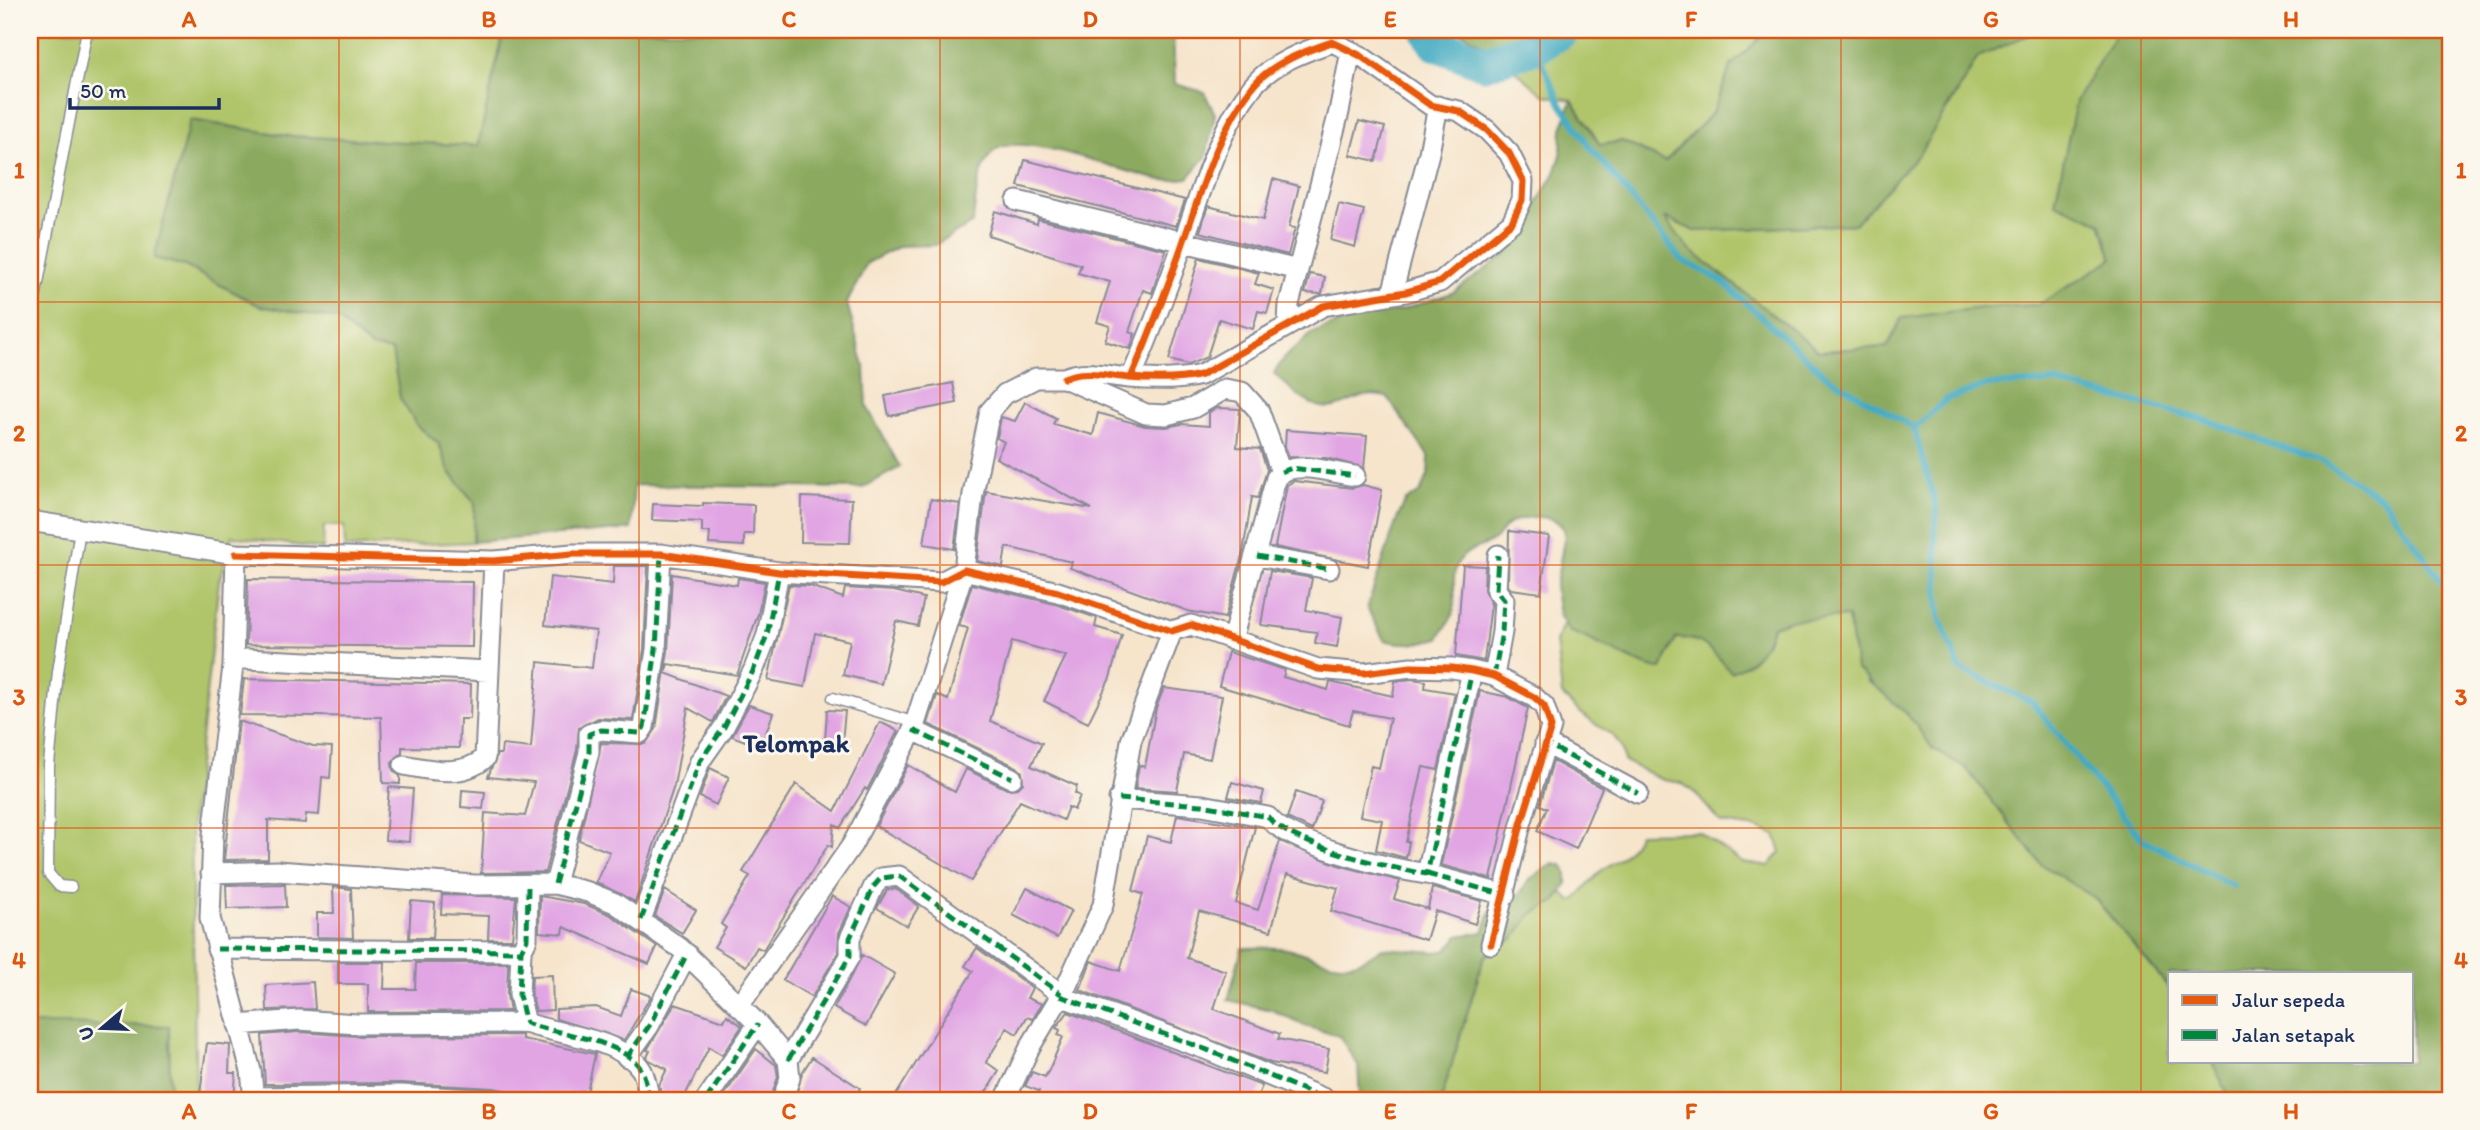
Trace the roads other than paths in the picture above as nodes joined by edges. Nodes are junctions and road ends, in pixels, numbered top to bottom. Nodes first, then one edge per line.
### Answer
1 (87, 30) edge
2 (1351, 51) junction
3 (1437, 107) junction
4 (1017, 201) dead end
5 (1184, 242) junction
6 (1298, 270) junction
7 (1392, 294) junction
8 (1288, 323) junction
9 (30, 324) edge
10 (1131, 378) junction
11 (1064, 379) junction
12 (1281, 472) junction
13 (1355, 476) dead end
14 (30, 521) edge
15 (80, 529) junction
16 (236, 554) junction
17 (661, 554) junction
18 (1498, 555) dead end
19 (1257, 556) junction
20 (494, 561) junction
21 (1329, 569) dead end
22 (964, 570) junction
23 (779, 572) junction
24 (1172, 631) junction
25 (1232, 640) junction
26 (246, 659) dead end
27 (489, 671) junction
28 (1472, 671) junction
29 (1494, 676) junction
30 (833, 698) dead end
31 (914, 727) junction
32 (1545, 743) junction
33 (404, 765) dead end
34 (1012, 778) dead end
35 (1638, 793) dead end
36 (1119, 799) junction
37 (211, 873) junction
38 (1427, 874) junction
39 (555, 884) junction
40 (71, 887) dead end
41 (528, 887) junction
42 (1505, 895) junction
43 (641, 920) junction
44 (1491, 944) dead end
45 (217, 949) junction
46 (521, 951) junction
47 (687, 954) junction
48 (1061, 995) junction
49 (739, 1006) junction
50 (526, 1023) junction
51 (758, 1024) junction
52 (238, 1025) junction
53 (627, 1057) junction
54 (788, 1060) junction
55 (427, 1098) edge
56 (254, 1099) edge
57 (1325, 1099) edge
58 (493, 1100) edge
59 (650, 1100) edge
60 (706, 1100) edge
61 (782, 1100) edge
62 (1005, 1100) edge

1 - 9 lane
2 - 3 street
2 - 5 street
2 - 6 street
3 - 7 street
3 - 7 street
4 - 5 street
5 - 6 street
5 - 10 street
6 - 8 street
7 - 8 street
8 - 10 street
10 - 11 street
11 - 12 street
11 - 22 street
12 - 13 street
12 - 19 street
14 - 15 street
15 - 16 street
15 - 40 lane
16 - 20 street
16 - 37 street
17 - 20 street
17 - 23 street
17 - 39 street
18 - 29 street
19 - 21 street
19 - 25 street
20 - 27 street
22 - 23 street
22 - 24 street
22 - 31 street
23 - 43 street
24 - 25 street
24 - 36 street
25 - 28 street
26 - 27 street
27 - 33 street
28 - 29 street
28 - 38 street
29 - 32 street
30 - 31 lane
31 - 34 street
31 - 49 street
32 - 35 street
32 - 42 street
36 - 38 street
36 - 48 street
37 - 41 street
37 - 45 street
38 - 42 street
39 - 41 street
39 - 43 street
41 - 46 street
42 - 44 street
43 - 47 street
45 - 46 street
45 - 52 street
46 - 50 street
47 - 49 street
47 - 53 street
48 - 54 street
48 - 57 street
48 - 62 street
49 - 51 street
50 - 52 street
50 - 53 street
51 - 54 street
51 - 60 street
52 - 56 street
53 - 59 street
54 - 61 street
55 - 56 street
55 - 58 street

